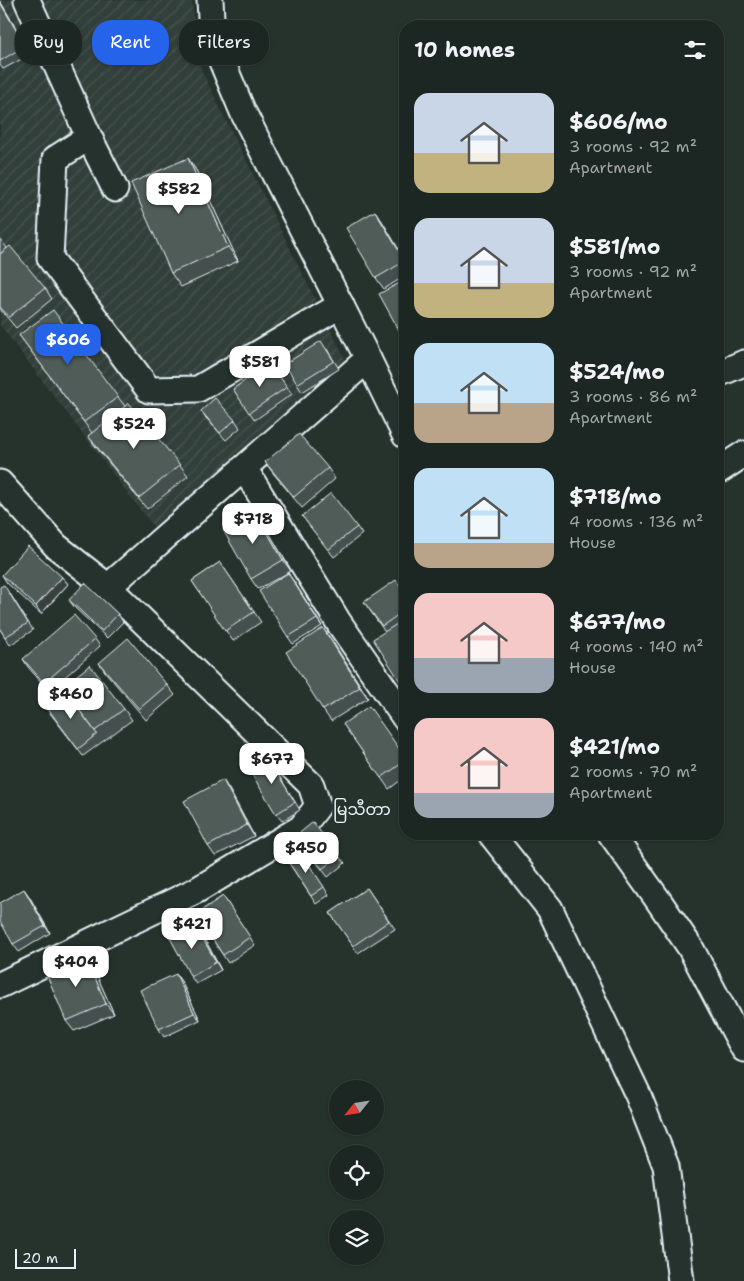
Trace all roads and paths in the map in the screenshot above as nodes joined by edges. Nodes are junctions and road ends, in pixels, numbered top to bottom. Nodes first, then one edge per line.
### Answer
1 (27, 0) edge
2 (210, 0) edge
3 (90, 137) junction
4 (115, 189) dead end
5 (341, 305) junction
6 (368, 360) junction
7 (744, 363) edge
8 (724, 371) edge
9 (399, 423) edge
10 (744, 454) edge
11 (724, 467) edge
12 (244, 468) junction
13 (0, 483) edge
14 (108, 587) junction
15 (399, 709) edge
16 (496, 840) edge
17 (614, 840) edge
18 (0, 985) edge
19 (744, 1047) edge
20 (681, 1281) edge

1 - 3 street
2 - 5 street
3 - 4 street
3 - 5 street
5 - 6 street
6 - 9 street
6 - 12 street
7 - 8 street
10 - 11 street
12 - 14 street
12 - 15 street
13 - 14 street
14 - 18 street
16 - 20 street
17 - 19 street

